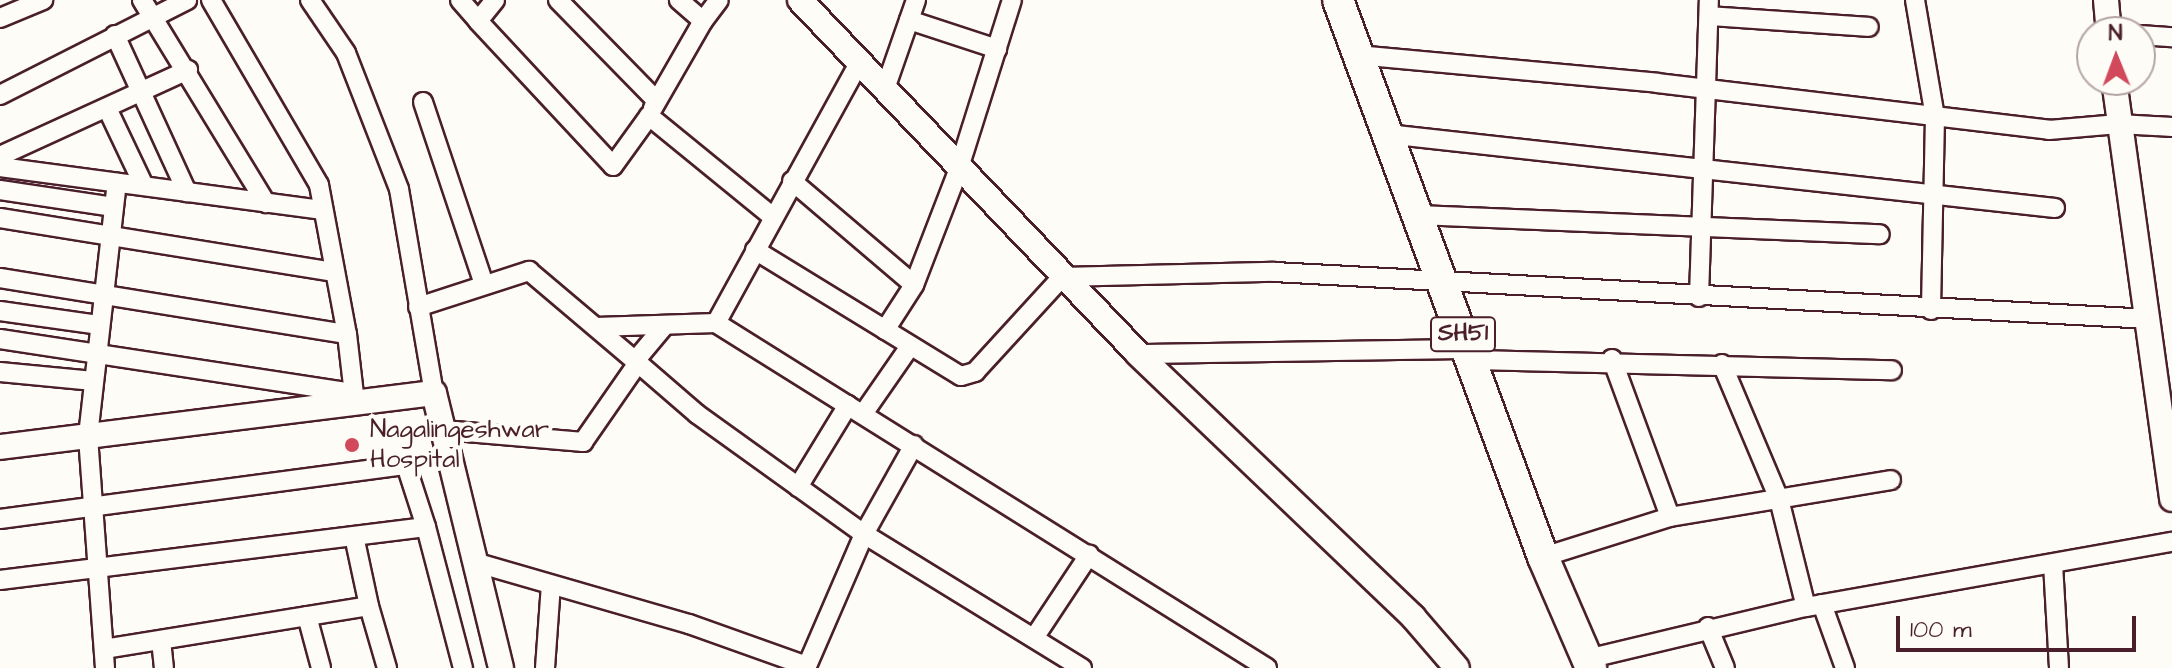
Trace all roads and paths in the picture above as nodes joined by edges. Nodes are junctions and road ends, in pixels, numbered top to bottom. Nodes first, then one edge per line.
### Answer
1 (43, 0) edge
2 (142, 0) edge
3 (187, 0) edge
4 (211, 0) edge
5 (310, 0) edge
6 (460, 0) edge
7 (495, 0) edge
8 (558, 0) edge
9 (679, 0) edge
10 (719, 0) edge
11 (800, 0) edge
12 (916, 0) edge
13 (1012, 0) edge
14 (1338, 0) edge
15 (1915, 0) edge
16 (1709, 8) edge
17 (1, 15) edge
18 (151, 18) junction
19 (909, 20) junction
20 (478, 21) junction
21 (703, 21) junction
22 (1869, 27) dead end
23 (115, 35) junction
24 (997, 49) junction
25 (1358, 55) junction
26 (859, 63) junction
27 (188, 70) junction
28 (885, 89) junction
29 (1707, 89) junction
30 (142, 92) junction
31 (0, 95) edge
32 (2116, 96) edge
33 (423, 102) dead end
34 (107, 108) junction
35 (653, 108) junction
36 (1935, 117) junction
37 (2119, 124) junction
38 (2172, 127) edge
39 (1387, 134) junction
40 (0, 156) edge
41 (0, 167) edge
42 (1702, 168) junction
43 (958, 171) junction
44 (792, 181) junction
45 (117, 183) junction
46 (144, 186) junction
47 (0, 190) edge
48 (187, 192) junction
49 (1933, 192) junction
50 (266, 203) junction
51 (114, 207) junction
52 (2055, 208) dead end
53 (323, 210) junction
54 (1418, 215) junction
55 (773, 217) junction
56 (0, 218) edge
57 (1701, 226) junction
58 (1880, 234) dead end
59 (111, 237) junction
60 (755, 250) junction
61 (335, 272) junction
62 (1062, 277) junction
63 (0, 278) edge
64 (484, 284) junction
65 (1442, 284) junction
66 (914, 285) junction
67 (103, 295) junction
68 (1699, 297) junction
69 (418, 307) junction
70 (1931, 310) junction
71 (0, 311) edge
72 (2150, 319) junction
73 (716, 323) junction
74 (100, 325) junction
75 (665, 325) junction
76 (596, 327) junction
77 (885, 330) junction
78 (347, 334) junction
79 (0, 339) edge
80 (910, 346) junction
81 (97, 351) junction
82 (1138, 354) junction
83 (1472, 354) junction
84 (1612, 359) junction
85 (636, 362) junction
86 (1722, 364) junction
87 (1892, 370) dead end
88 (0, 372) edge
89 (94, 381) junction
90 (434, 393) junction
91 (355, 398) junction
92 (856, 409) junction
93 (443, 430) junction
94 (88, 436) junction
95 (914, 445) junction
96 (0, 447) edge
97 (1891, 480) dead end
98 (798, 487) junction
99 (1779, 499) junction
100 (2172, 499) edge
101 (93, 509) junction
102 (1670, 517) junction
103 (0, 519) edge
104 (426, 527) junction
105 (864, 534) junction
106 (354, 536) junction
107 (2172, 542) edge
108 (1089, 555) junction
109 (1543, 557) junction
110 (474, 562) junction
111 (2053, 564) junction
112 (98, 566) junction
113 (0, 580) edge
114 (551, 585) junction
115 (1814, 605) junction
116 (369, 606) junction
117 (307, 616) junction
118 (1708, 627) junction
119 (1034, 638) junction
120 (161, 640) junction
121 (104, 649) junction
122 (781, 662) edge
123 (1589, 663) edge
124 (810, 667) edge
125 (105, 668) edge
126 (164, 668) edge
127 (321, 668) edge
128 (387, 668) edge
129 (463, 668) edge
130 (501, 668) edge
131 (545, 668) edge
132 (1082, 668) edge
133 (1267, 668) edge
134 (1457, 668) edge
135 (1725, 668) edge
136 (1845, 668) edge
137 (2059, 668) edge

1 - 17 street
2 - 18 street
3 - 18 street
4 - 53 street
5 - 69 street
6 - 20 street
7 - 20 street
8 - 35 street
9 - 21 street
10 - 21 street
11 - 26 street
12 - 19 street
13 - 24 street
14 - 25 main road, SH51
15 - 36 street
16 - 22 street
16 - 29 street
18 - 23 street
18 - 27 street
19 - 24 street
19 - 28 street
20 - 35 street
21 - 35 street
23 - 30 street
23 - 31 street
24 - 43 street
25 - 29 street
25 - 39 main road, SH51
26 - 28 street
26 - 44 street
27 - 30 street
27 - 50 street
28 - 43 street
29 - 36 street
29 - 42 street
30 - 34 street
30 - 48 street
32 - 37 street
33 - 64 street
34 - 40 street
34 - 46 street
35 - 55 street
36 - 37 street
36 - 49 street
37 - 38 street
37 - 72 street
39 - 42 street
39 - 54 main road, SH51
41 - 45 street
42 - 49 street
42 - 57 street
43 - 62 street
43 - 66 street
44 - 55 street
44 - 66 street
45 - 46 street
45 - 51 street
46 - 48 street
47 - 51 street
48 - 50 street
49 - 52 street
49 - 70 street
50 - 53 street
51 - 59 street
53 - 61 street
54 - 57 street
54 - 65 main road, SH51
55 - 60 street
56 - 59 street
57 - 58 street
57 - 68 street
59 - 61 street
59 - 67 street
60 - 73 street
60 - 77 street
61 - 78 street
62 - 65 street
62 - 80 street
62 - 82 street
63 - 67 street
64 - 69 street
64 - 76 street
65 - 68 street
65 - 83 main road, SH51
66 - 77 street
67 - 74 street
67 - 78 street
68 - 70 street
69 - 90 street
70 - 72 street
71 - 74 street
72 - 100 street
73 - 75 street
73 - 92 street
74 - 81 street
75 - 76 street
75 - 85 street
76 - 85 street
77 - 80 street
78 - 91 street
79 - 81 street
80 - 92 street
81 - 89 street
81 - 91 street
82 - 83 street
82 - 134 street
83 - 84 street
83 - 109 main road, SH51
84 - 86 street
84 - 102 street
85 - 93 street
85 - 98 street
86 - 87 street
86 - 99 street
88 - 89 street
89 - 94 street
90 - 91 street
90 - 93 street
91 - 94 street
92 - 95 street
92 - 98 street
93 - 110 street
94 - 96 street
94 - 101 street
95 - 105 street
95 - 108 street
97 - 99 street
98 - 105 street
99 - 102 street
99 - 115 street
101 - 103 street
101 - 104 street
101 - 112 street
102 - 109 street
104 - 106 street
104 - 129 street
105 - 119 street
105 - 124 street
106 - 112 street
106 - 116 street
107 - 111 street
108 - 119 street
108 - 133 street
109 - 123 main road, SH51
110 - 114 street
110 - 130 street
111 - 115 street
111 - 137 street
112 - 113 street
112 - 121 street
114 - 122 street
114 - 131 street
115 - 118 street
115 - 136 street
116 - 117 street
116 - 128 street
117 - 120 street
117 - 127 street
118 - 123 street
118 - 135 street
119 - 132 street
120 - 121 street
120 - 126 street
121 - 125 street
122 - 124 street

